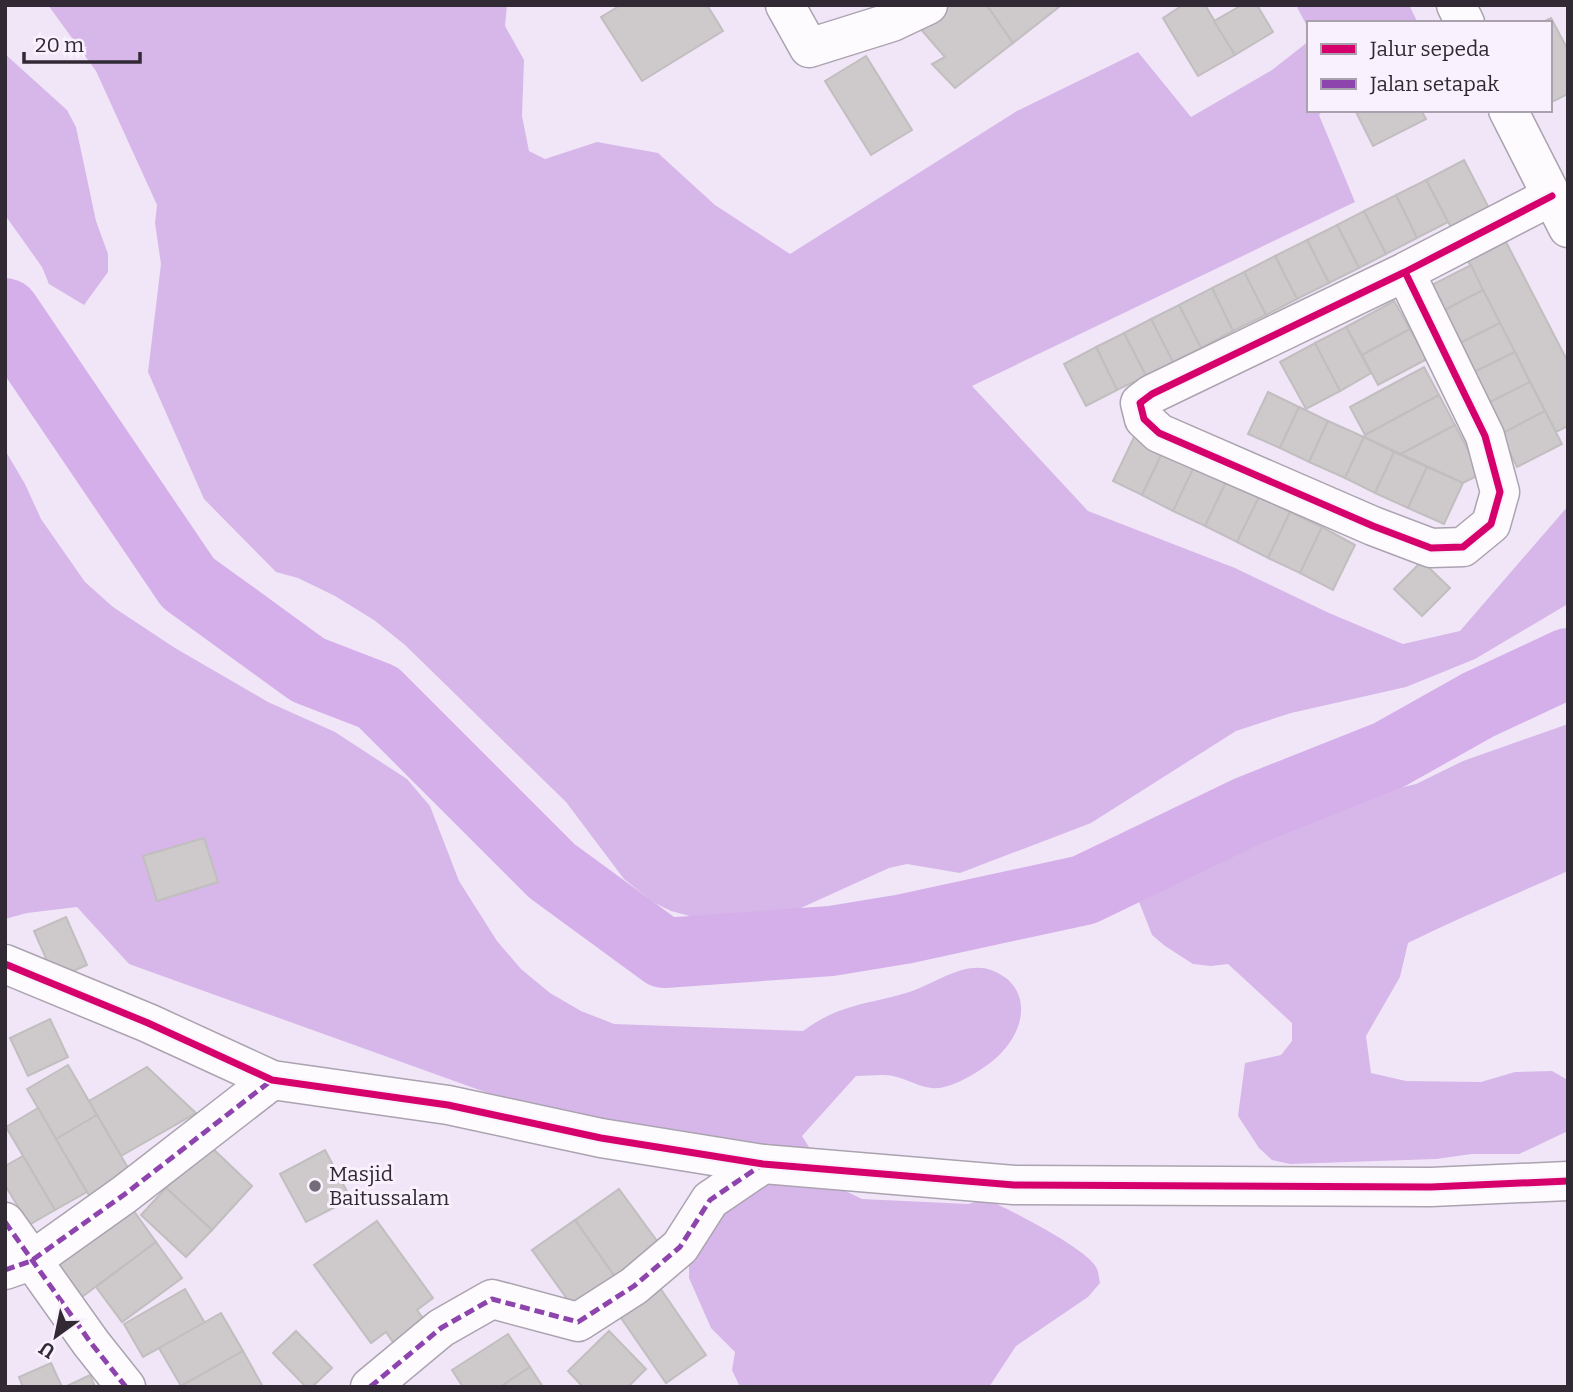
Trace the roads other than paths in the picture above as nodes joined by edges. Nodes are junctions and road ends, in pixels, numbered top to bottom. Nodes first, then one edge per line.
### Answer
1 (785, 5) edge
2 (928, 5) edge
3 (1456, 5) edge
4 (1464, 21) edge
5 (1509, 112) edge
6 (1560, 212) edge
7 (1405, 272) junction
8 (5, 964) edge
9 (272, 1080) junction
10 (763, 1164) junction
11 (1568, 1181) edge
12 (5, 1222) edge
13 (18, 1265) edge
14 (126, 1387) edge
15 (370, 1387) edge

1 - 2 street
3 - 4 street
5 - 6 street
6 - 7 street
7 - 7 street
8 - 9 street
9 - 10 street
9 - 13 street
10 - 11 street
10 - 15 street
12 - 13 street
13 - 14 street

